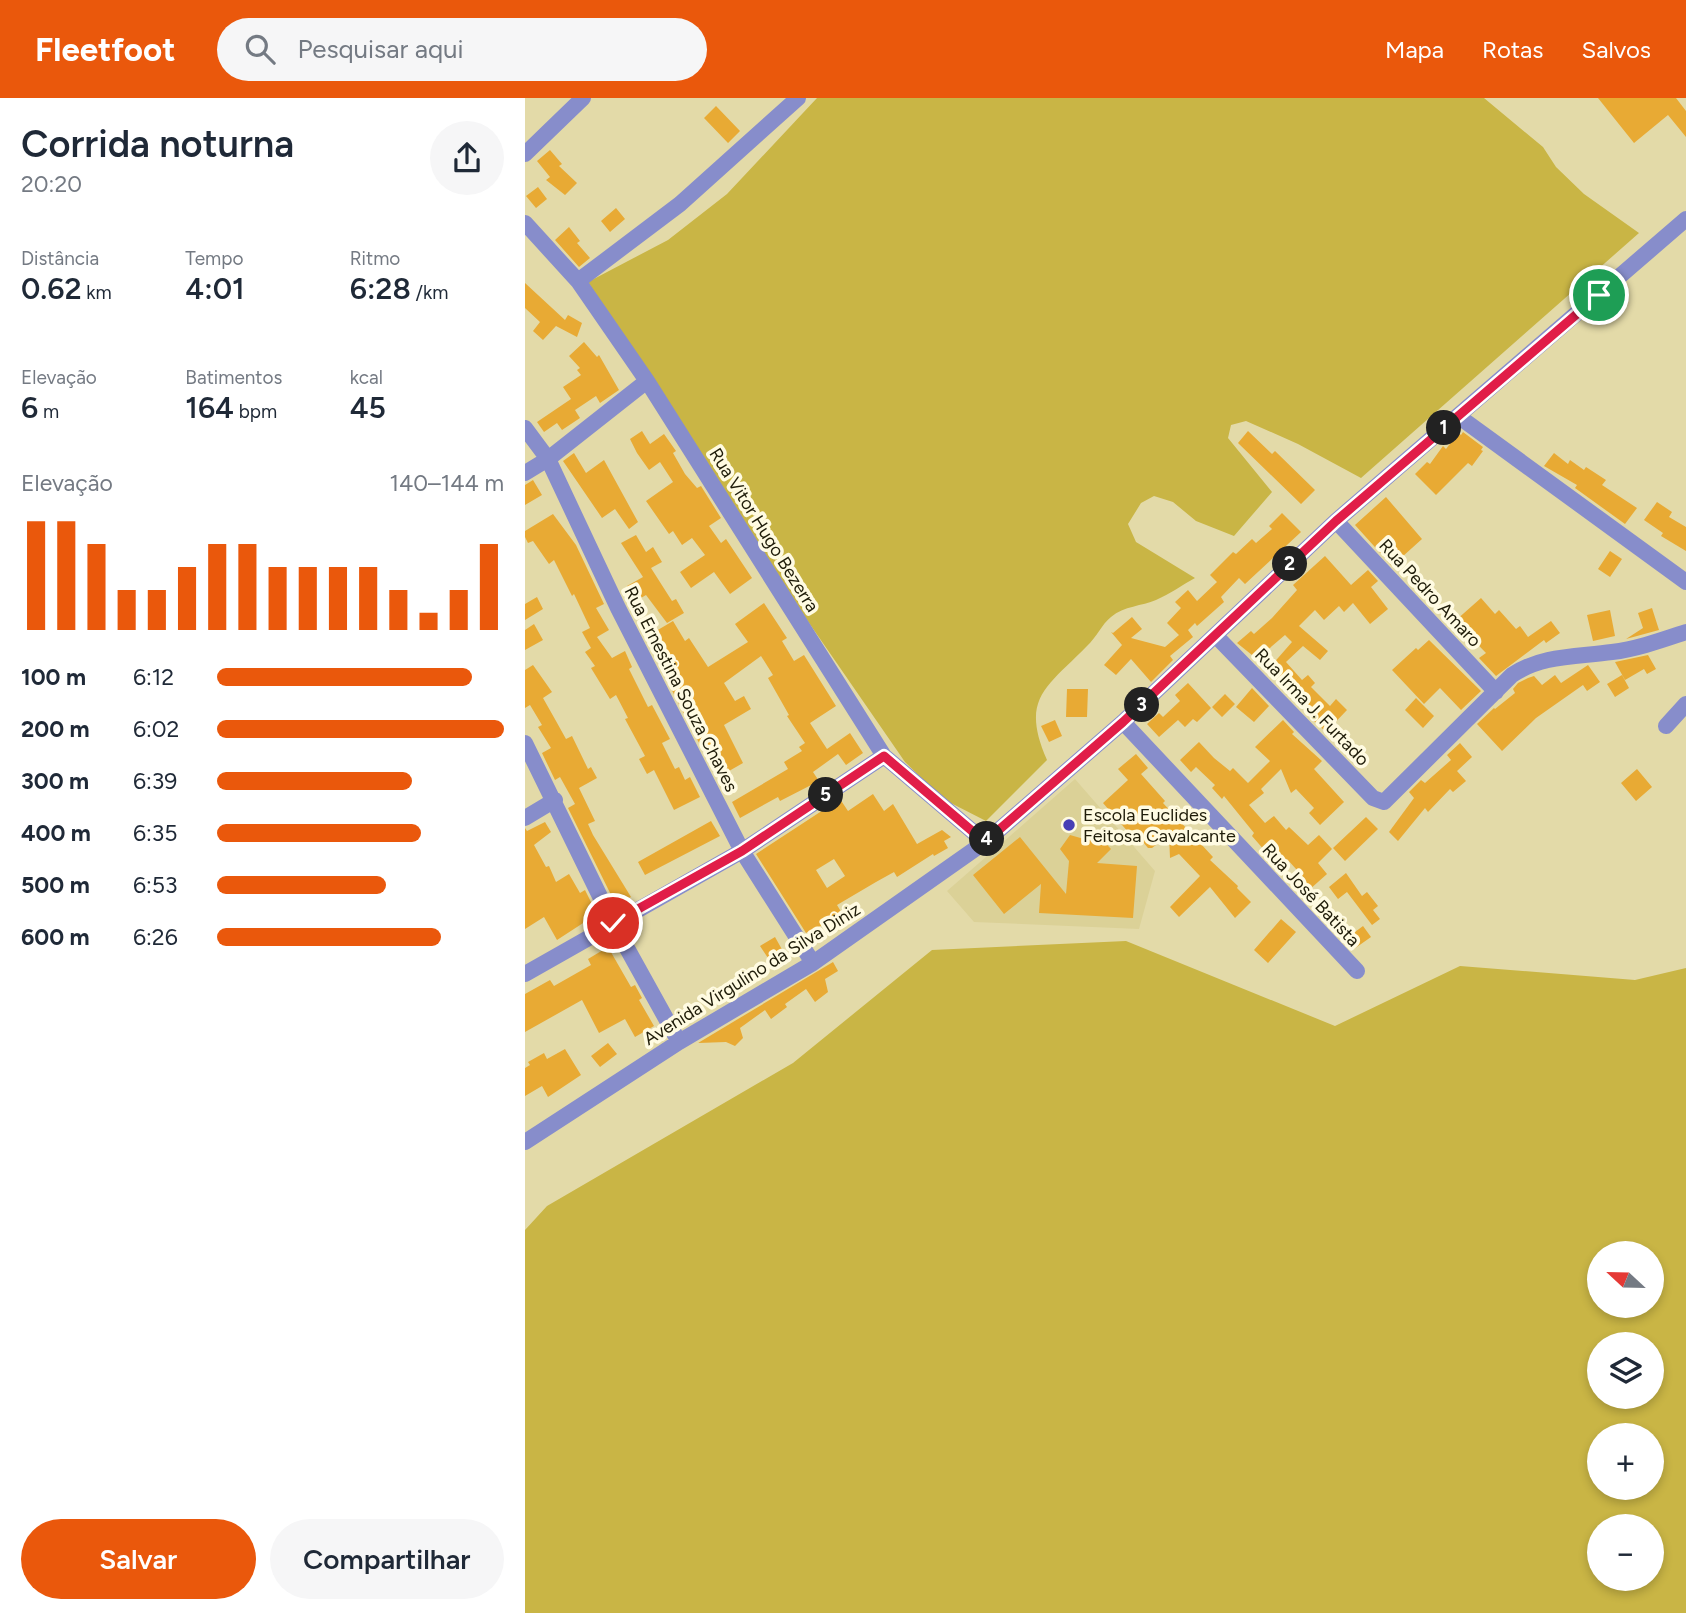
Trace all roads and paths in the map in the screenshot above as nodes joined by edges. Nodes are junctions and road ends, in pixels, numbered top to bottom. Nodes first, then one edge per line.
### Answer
1 (583, 98) edge
2 (798, 98) edge
3 (525, 155) edge
4 (1686, 219) edge
5 (525, 223) edge
6 (578, 281) junction
7 (647, 381) junction
8 (1458, 416) junction
9 (525, 428) edge
10 (548, 460) junction
11 (525, 474) edge
12 (1336, 521) junction
13 (1686, 582) edge
14 (1686, 632) edge
15 (1216, 636) junction
16 (1496, 692) junction
17 (1686, 704) edge
18 (1123, 722) junction
19 (1666, 726) dead end
20 (525, 743) edge
21 (884, 756) junction
22 (555, 800) junction
23 (525, 818) edge
24 (985, 842) junction
25 (742, 851) junction
26 (613, 923) junction
27 (813, 963) junction
28 (1357, 971) dead end
29 (525, 974) edge
30 (679, 1042) junction
31 (525, 1142) edge

1 - 3 street
2 - 6 street
4 - 8 street, Avenida Virgulino da Silva Diniz
5 - 6 street, Rua Vitor Hugo Bezerra
6 - 7 street, Rua Vitor Hugo Bezerra
7 - 10 street
7 - 21 street, Rua Vitor Hugo Bezerra
8 - 12 street, Avenida Virgulino da Silva Diniz
8 - 13 street
9 - 10 street, Rua Ernestina Souza Chaves
10 - 11 street
10 - 25 street, Rua Ernestina Souza Chaves
12 - 15 street, Avenida Virgulino da Silva Diniz
12 - 16 street, Rua Pedro Amaro
14 - 16 street
15 - 16 street, Rua Irma J. Furtado
15 - 18 street, Avenida Virgulino da Silva Diniz
17 - 19 street
18 - 24 street, Avenida Virgulino da Silva Diniz
18 - 28 street, Rua José Batista
20 - 22 street
21 - 24 street, Rua Vitor Hugo Bezerra
21 - 25 street
22 - 23 street
22 - 26 street
24 - 27 street, Avenida Virgulino da Silva Diniz
25 - 26 street
25 - 27 street, Rua Ernestina Souza Chaves
26 - 29 street
26 - 30 street
27 - 30 street, Avenida Virgulino da Silva Diniz
30 - 31 street, Avenida Virgulino da Silva Diniz

